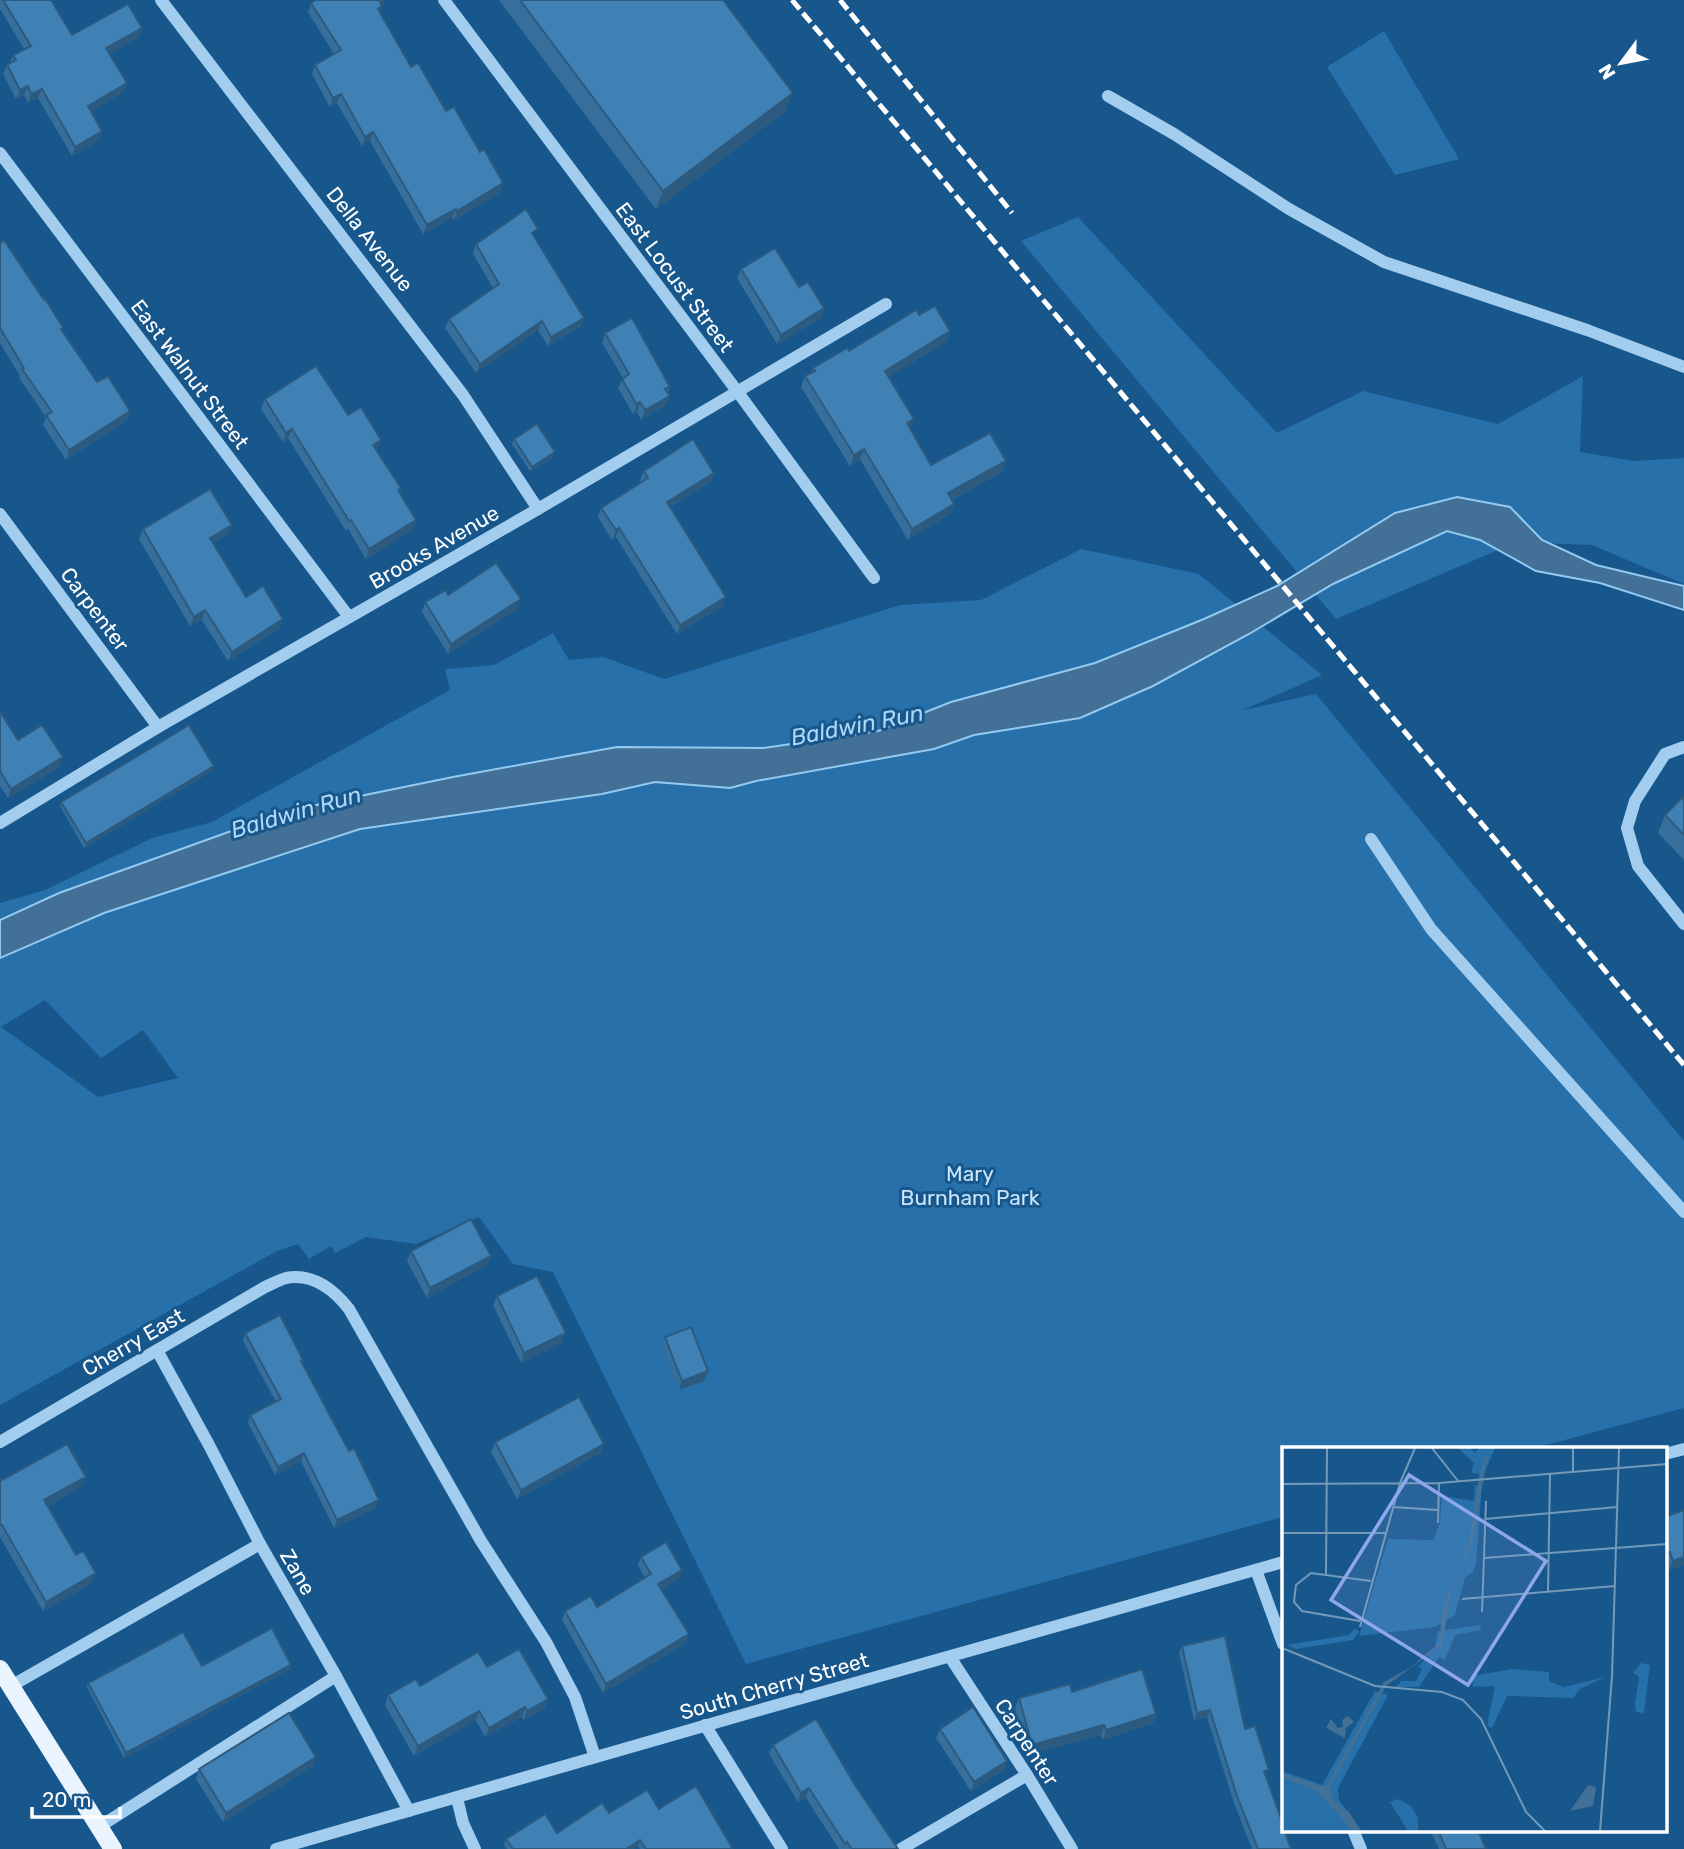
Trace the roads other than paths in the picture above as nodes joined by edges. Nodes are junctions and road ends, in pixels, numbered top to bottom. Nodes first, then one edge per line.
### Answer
1 (161, 0) edge
2 (444, 0) edge
3 (1108, 96) dead end
4 (0, 153) edge
5 (886, 304) dead end
6 (1684, 368) edge
7 (737, 391) junction
8 (538, 509) junction
9 (0, 514) edge
10 (874, 578) dead end
11 (349, 617) junction
12 (158, 727) junction
13 (1684, 747) edge
14 (0, 823) edge
15 (1371, 839) dead end
16 (1684, 924) edge
17 (1684, 1212) edge
18 (158, 1352) junction
19 (0, 1442) edge
20 (1684, 1448) edge
21 (1666, 1454) edge
22 (260, 1544) junction
23 (1282, 1562) edge
24 (1256, 1570) junction
25 (1282, 1641) edge
26 (950, 1657) junction
27 (0, 1669) edge
28 (336, 1676) junction
29 (11, 1686) junction
30 (705, 1725) junction
31 (595, 1756) junction
32 (1027, 1775) junction
33 (457, 1798) junction
34 (409, 1811) junction
35 (99, 1827) junction
36 (1354, 1832) edge
37 (305, 1845) edge
38 (113, 1849) edge
39 (276, 1849) edge
40 (475, 1849) edge
41 (782, 1849) edge
42 (901, 1849) edge
43 (1072, 1849) edge
44 (1362, 1849) edge

1 - 8 street, Della Avenue
2 - 7 street, East Locust Street
3 - 6 street
4 - 11 street, East Walnut Street
5 - 7 street, Brooks Avenue
7 - 8 street, Brooks Avenue
7 - 10 street, East Locust Street
8 - 11 street, Brooks Avenue
9 - 12 street, Carpenter
11 - 12 street, Brooks Avenue
12 - 14 street, Brooks Avenue
13 - 16 street
15 - 17 street
18 - 19 street, Cherry East
18 - 22 street, Zane
18 - 31 street, Cherry East
20 - 21 street
22 - 28 street, Zane
22 - 29 street
23 - 24 street, South Cherry Street
24 - 25 street
24 - 26 street, South Cherry Street
26 - 30 street, South Cherry Street
26 - 32 street, Carpenter
27 - 29 main road
28 - 34 street, Zane
28 - 35 street
29 - 35 main road
30 - 31 street, South Cherry Street
30 - 41 street
31 - 33 street, South Cherry Street
32 - 42 street
32 - 43 street, Carpenter
33 - 34 street, South Cherry Street
33 - 40 street
34 - 37 street, South Cherry Street
35 - 38 main road
36 - 44 street
37 - 39 street, South Cherry Street

